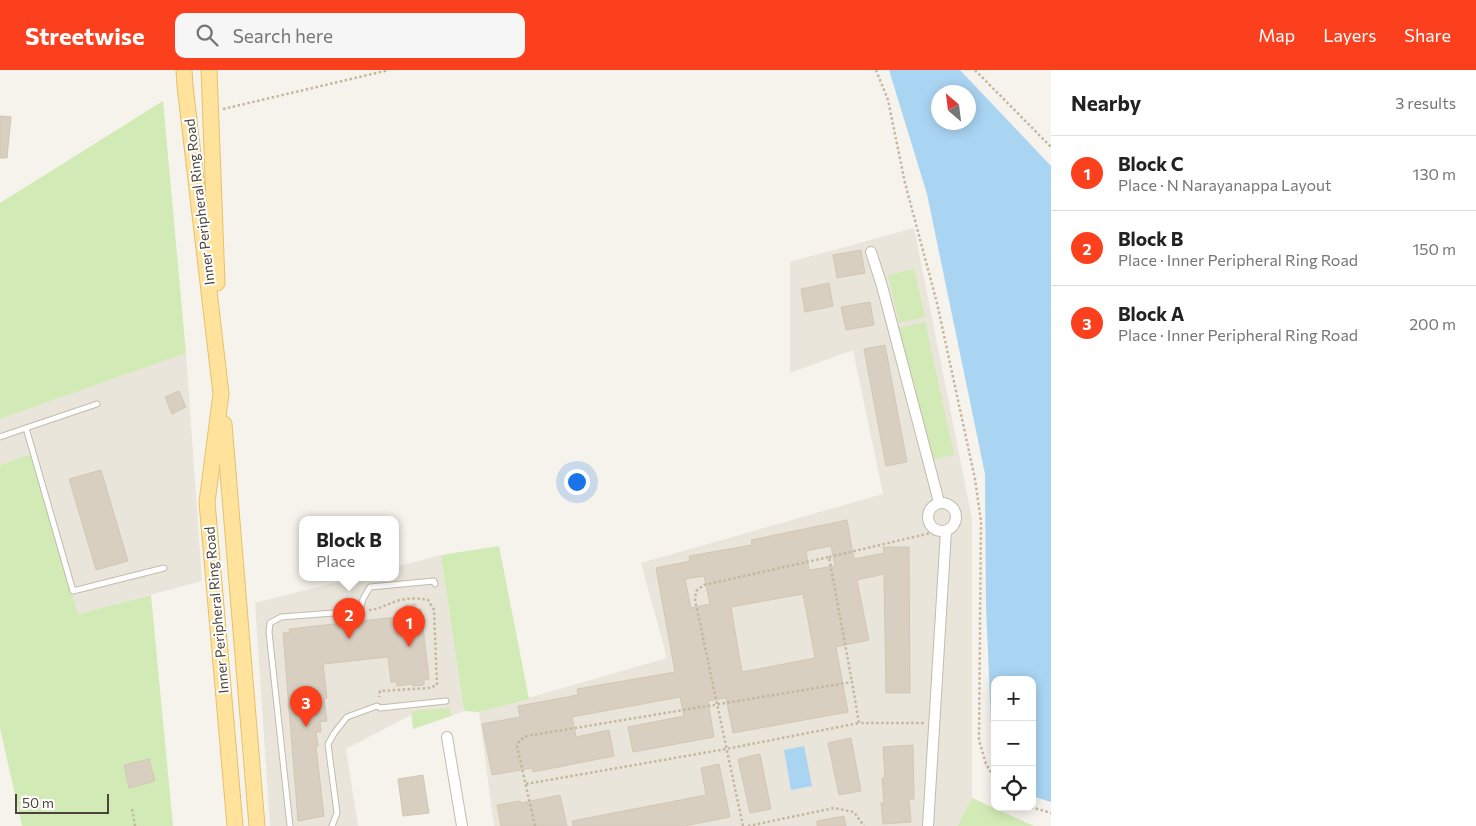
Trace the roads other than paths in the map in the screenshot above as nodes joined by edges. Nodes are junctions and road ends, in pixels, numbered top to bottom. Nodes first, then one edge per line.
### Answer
1 (184, 70) edge
2 (209, 70) edge
3 (871, 252) dead end
4 (222, 394) junction
5 (98, 404) dead end
6 (26, 428) junction
7 (0, 437) edge
8 (938, 502) junction
9 (942, 531) junction
10 (164, 568) dead end
11 (435, 584) dead end
12 (446, 701) dead end
13 (448, 737) dead end
14 (234, 826) edge
15 (257, 826) edge
16 (290, 826) edge
17 (332, 826) edge
18 (462, 826) edge
19 (928, 826) edge

1 - 4 main road, Inner Peripheral Ring Road
2 - 4 main road, Inner Peripheral Ring Road
3 - 8 street
4 - 14 main road, Inner Peripheral Ring Road
4 - 15 main road, Inner Peripheral Ring Road
5 - 6 lane
6 - 7 lane
6 - 10 lane
8 - 9 street
8 - 9 street
9 - 19 street
11 - 16 lane
12 - 17 lane
13 - 18 street

